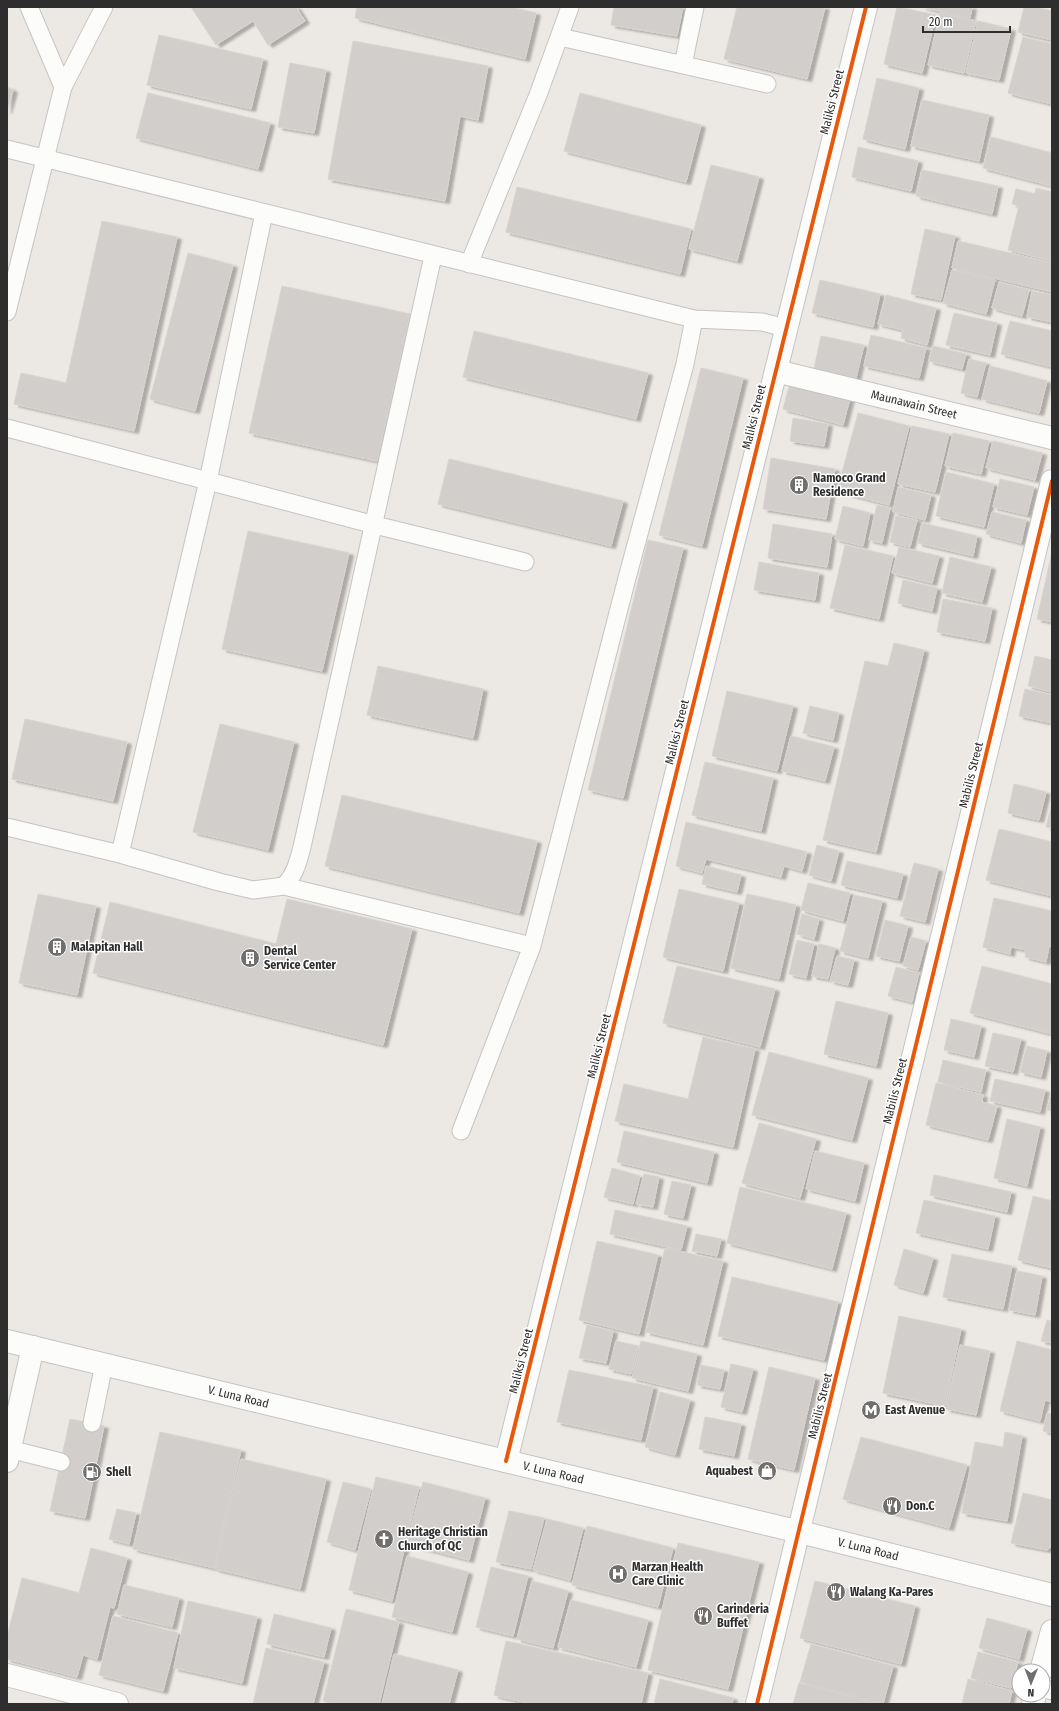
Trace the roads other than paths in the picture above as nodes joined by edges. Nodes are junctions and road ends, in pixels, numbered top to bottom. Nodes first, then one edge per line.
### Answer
1 (29, 7) edge
2 (104, 7) edge
3 (570, 7) edge
4 (695, 7) edge
5 (866, 7) edge
6 (560, 37) junction
7 (683, 65) junction
8 (766, 84) dead end
9 (63, 87) junction
10 (7, 148) edge
11 (46, 158) junction
12 (264, 213) junction
13 (433, 256) junction
14 (469, 264) junction
15 (10, 289) edge
16 (7, 312) edge
17 (694, 319) junction
18 (786, 328) junction
19 (776, 371) junction
20 (7, 428) edge
21 (1052, 438) edge
22 (208, 481) junction
23 (1052, 481) edge
24 (375, 526) junction
25 (525, 562) dead end
26 (7, 827) edge
27 (120, 854) junction
28 (284, 886) junction
29 (532, 946) junction
30 (461, 1131) dead end
31 (7, 1341) edge
32 (33, 1347) junction
33 (104, 1364) junction
34 (92, 1423) dead end
35 (8, 1455) edge
36 (506, 1461) junction
37 (61, 1462) dead end
38 (800, 1532) junction
39 (1052, 1595) edge
40 (1052, 1631) edge
41 (1044, 1663) edge
42 (7, 1675) edge
43 (117, 1704) edge
44 (757, 1704) edge

1 - 9 lane
2 - 9 lane
3 - 6 lane
4 - 7 lane
5 - 18 street, Maliksi Street
6 - 7 lane
6 - 14 lane
7 - 8 lane
9 - 11 lane
10 - 11 lane
11 - 12 lane
11 - 15 lane
12 - 13 lane
12 - 22 lane
13 - 14 lane
13 - 24 lane
14 - 17 lane
15 - 16 lane
17 - 18 lane
17 - 29 lane
18 - 19 street, Maliksi Street
19 - 21 street, Maunawain Street
19 - 36 street, Maliksi Street
20 - 22 lane
22 - 24 lane
22 - 27 lane
23 - 38 street, Mabilis Street
24 - 25 lane
24 - 28 lane
26 - 27 lane
27 - 28 lane
28 - 29 lane
29 - 30 lane
31 - 32 street, V. Luna Road
32 - 33 street, V. Luna Road
32 - 35 street
33 - 34 lane
33 - 36 street, V. Luna Road
35 - 37 lane
36 - 38 street, V. Luna Road
38 - 39 street, V. Luna Road
38 - 44 street, Mabilis Street
40 - 41 street
42 - 43 street

